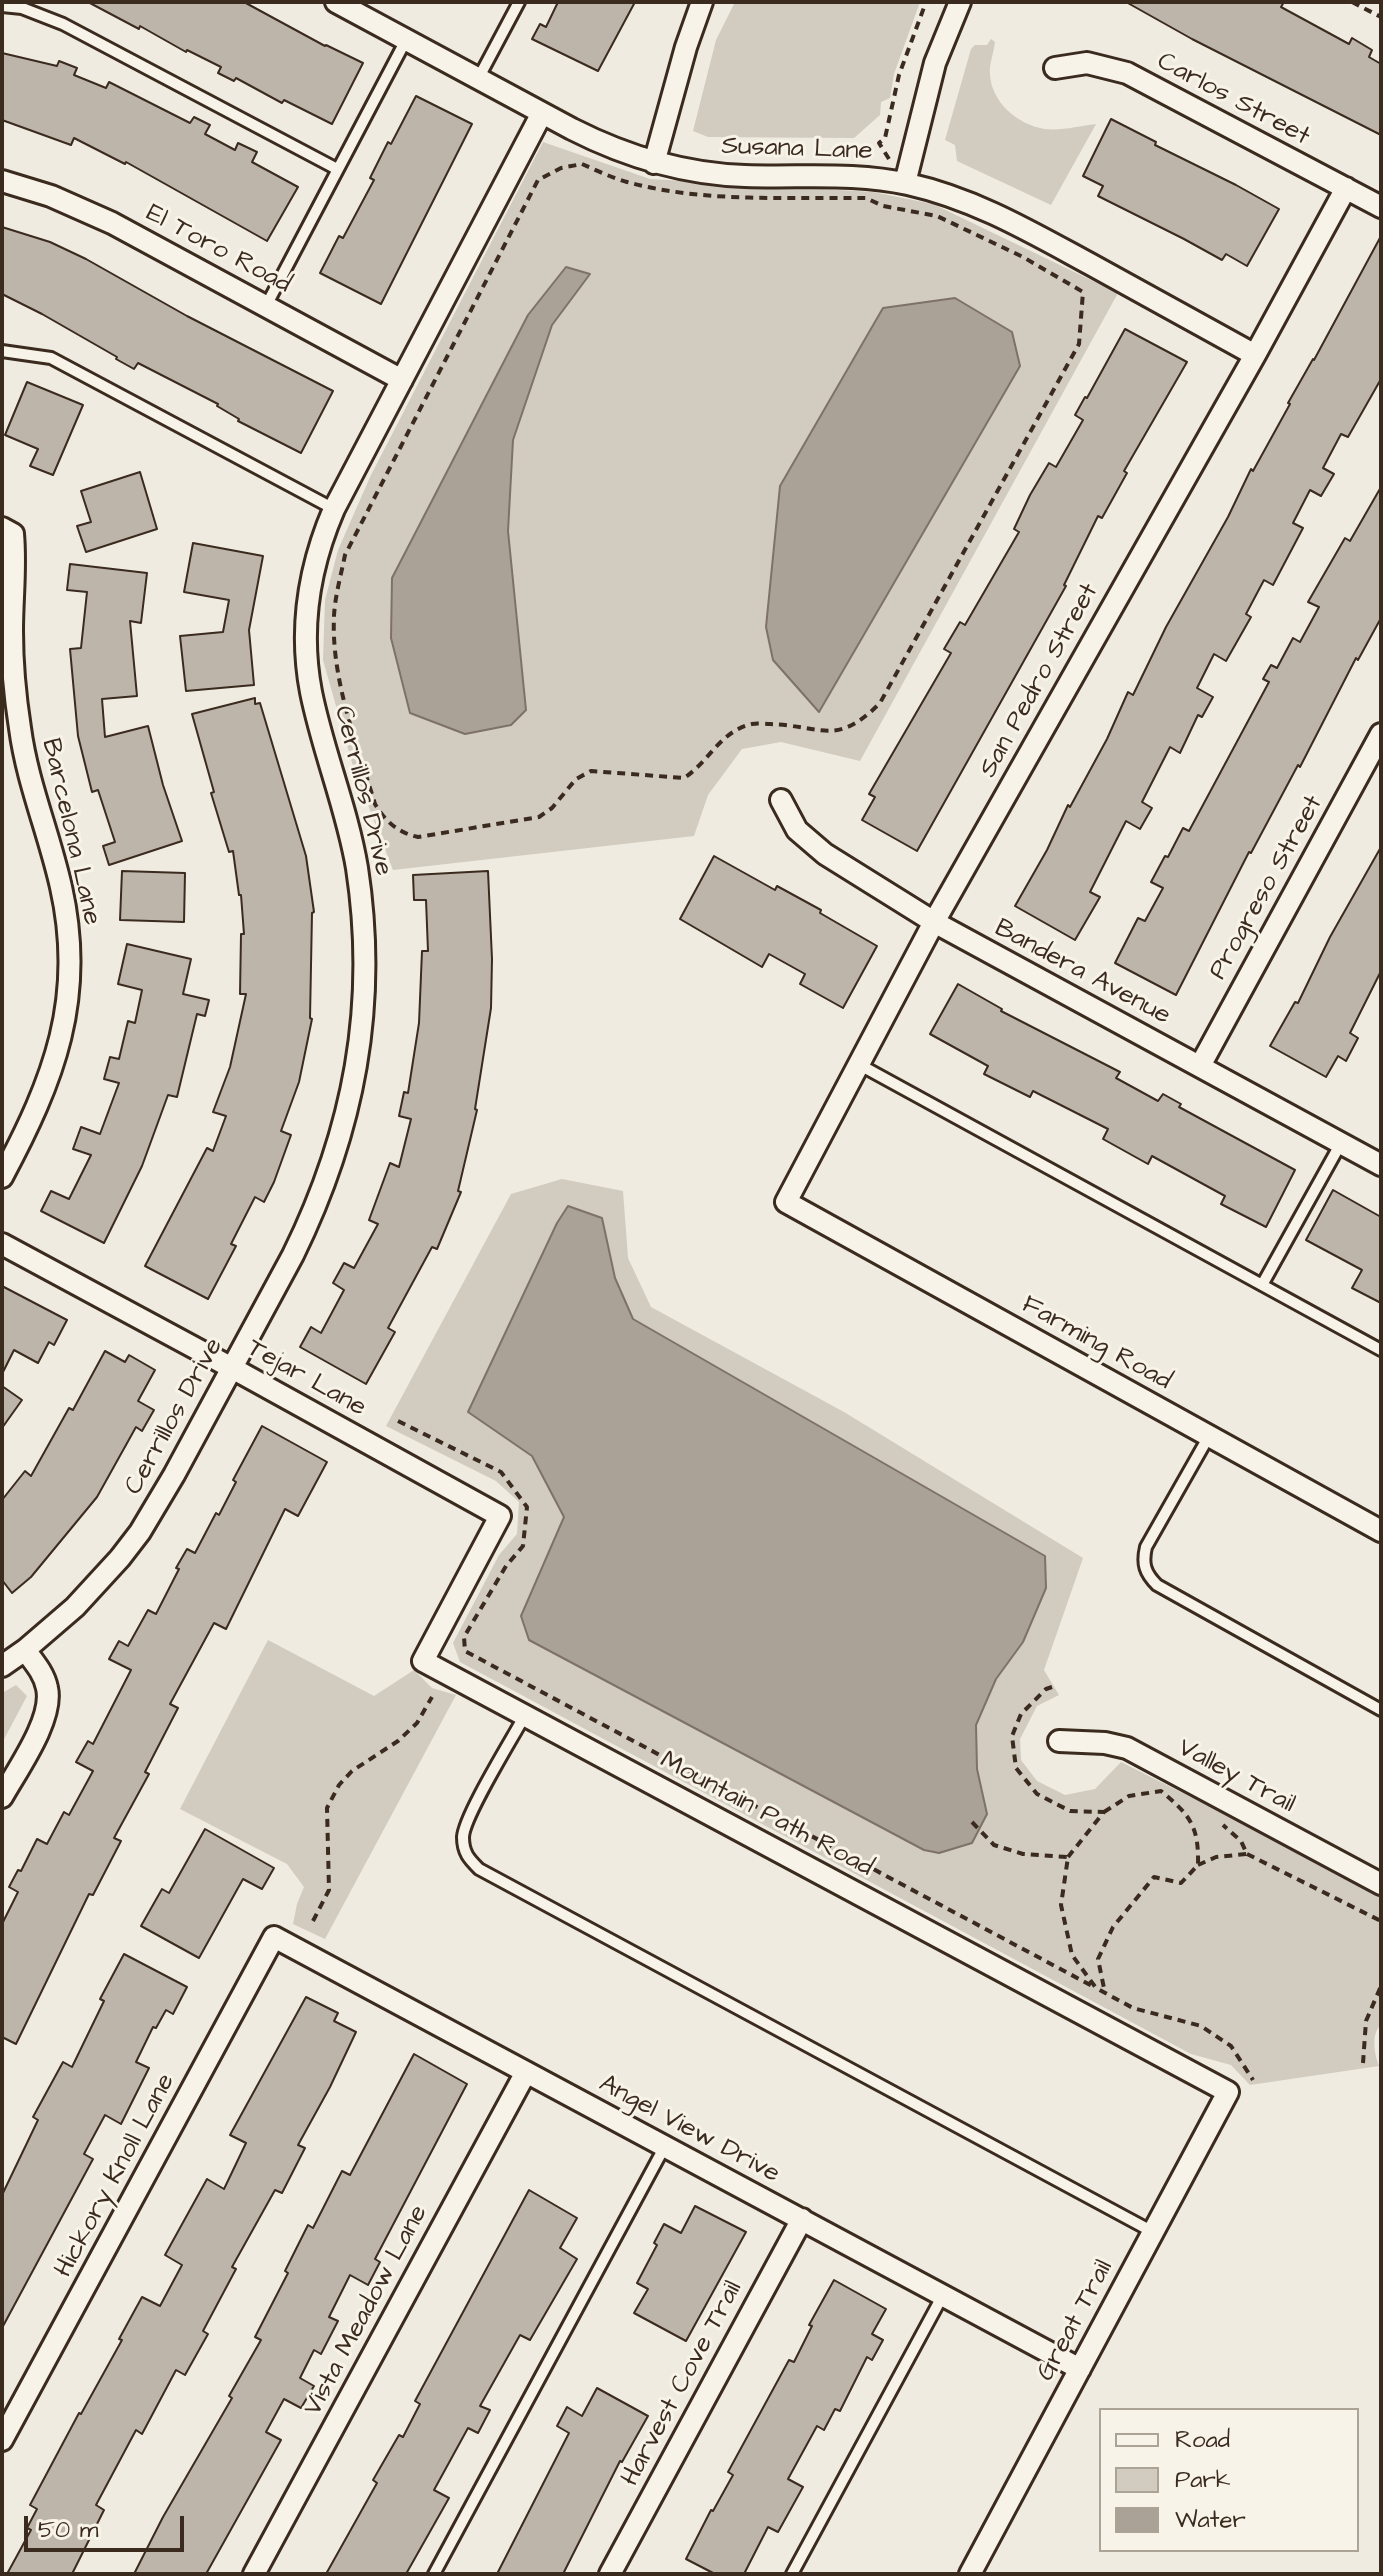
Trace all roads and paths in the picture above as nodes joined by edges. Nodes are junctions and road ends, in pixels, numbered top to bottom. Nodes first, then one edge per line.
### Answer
1 (336, 2) edge
2 (519, 2) edge
3 (702, 2) edge
4 (926, 2) edge
5 (960, 2) edge
6 (1352, 2) edge
7 (2, 6) edge
8 (1381, 17) edge
9 (406, 40) junction
10 (1055, 68) dead end
11 (478, 79) junction
12 (542, 113) junction
13 (654, 163) junction
14 (337, 169) junction
15 (2, 181) edge
16 (895, 181) junction
17 (1346, 188) junction
18 (883, 206) junction
19 (1381, 207) edge
20 (266, 306) junction
21 (2, 351) edge
22 (1255, 355) junction
23 (402, 380) junction
24 (334, 509) junction
25 (8, 531) edge
26 (1381, 734) edge
27 (781, 800) dead end
28 (934, 922) junction
29 (860, 1065) junction
30 (1200, 1066) junction
31 (1341, 1143) junction
32 (1381, 1165) edge
33 (2, 1177) edge
34 (786, 1202) joint
35 (2, 1244) edge
36 (1262, 1285) junction
37 (1381, 1350) edge
38 (232, 1368) junction
39 (398, 1421) dead end
40 (1209, 1436) junction
41 (500, 1516) joint
42 (1381, 1531) edge
43 (25, 1650) junction
44 (2, 1666) edge
45 (1052, 1687) dead end
46 (432, 1697) dead end
47 (1381, 1710) edge
48 (525, 1715) junction
49 (1059, 1741) dead end
50 (1161, 1791) junction
51 (1175, 1796) dead end
52 (2, 1797) edge
53 (1104, 1812) junction
54 (1219, 1821) dead end
55 (972, 1822) dead end
56 (1247, 1854) junction
57 (1068, 1857) junction
58 (1198, 1865) junction
59 (1381, 1884) edge
60 (313, 1921) dead end
61 (1381, 1921) edge
62 (274, 1937) joint
63 (1381, 1986) edge
64 (1096, 1988) junction
65 (1105, 1993) junction
66 (1363, 2063) dead end
67 (526, 2072) junction
68 (1253, 2080) dead end
69 (1228, 2092) joint
70 (665, 2146) junction
71 (802, 2219) junction
72 (1153, 2232) junction
73 (943, 2295) junction
74 (1080, 2369) junction
75 (2, 2440) edge
76 (254, 2574) edge
77 (434, 2574) edge
78 (610, 2574) edge
79 (792, 2574) edge
80 (970, 2574) edge

1 - 9 street, Susana Lane
2 - 11 lane
3 - 13 street
4 - 16 path
5 - 16 street
6 - 8 path
7 - 14 lane
9 - 11 street, Susana Lane
9 - 14 lane
10 - 17 street, Carlos Street
11 - 12 street, Susana Lane
12 - 13 street, Susana Lane
12 - 23 street, Cerrillos Drive
13 - 16 street, Susana Lane
14 - 20 lane
15 - 20 street, El Toro Road
16 - 18 path
16 - 22 street, Susana Lane
17 - 19 street, Carlos Street
17 - 22 street, San Pedro Street
18 - 18 path
20 - 23 street, El Toro Road
21 - 24 lane
22 - 28 street, San Pedro Street
23 - 24 street, Cerrillos Drive
24 - 38 street, Cerrillos Drive
25 - 33 street, Barcelona Lane
26 - 30 street, Progreso Street
27 - 28 street, Bandera Avenue
28 - 29 street, San Pedro Street
28 - 30 street, Bandera Avenue
29 - 34 street, San Pedro Street
29 - 36 lane
30 - 31 street, Bandera Avenue
31 - 32 street, Bandera Avenue
31 - 36 lane
34 - 40 street, Farming Road
35 - 38 street, Tejar Lane
36 - 37 lane
38 - 41 street, Tejar Lane
38 - 43 street, Cerrillos Drive
39 - 64 path
40 - 42 street, Farming Road
40 - 47 lane
41 - 48 street, Mountain Path Road
43 - 44 street, Cerrillos Drive
43 - 52 street
45 - 53 path
46 - 60 path
48 - 69 street, Mountain Path Road
48 - 72 lane
49 - 59 street, Valley Trail
50 - 51 path
50 - 53 path
50 - 58 path
53 - 57 path
54 - 56 path
55 - 57 path
56 - 58 path
56 - 61 path
57 - 64 path
58 - 65 path
62 - 67 street, Angel View Drive
62 - 75 street, Hickory Knoll Lane
63 - 66 path
64 - 65 path
65 - 68 path
67 - 70 street, Angel View Drive
67 - 76 street, Vista Meadow Lane
69 - 72 street, Great Trail
70 - 71 street, Angel View Drive
70 - 77 lane
71 - 73 street, Angel View Drive
71 - 78 street, Harvest Cove Trail
72 - 74 street, Great Trail
73 - 74 street, Angel View Drive
73 - 79 lane
74 - 80 street, Great Trail

